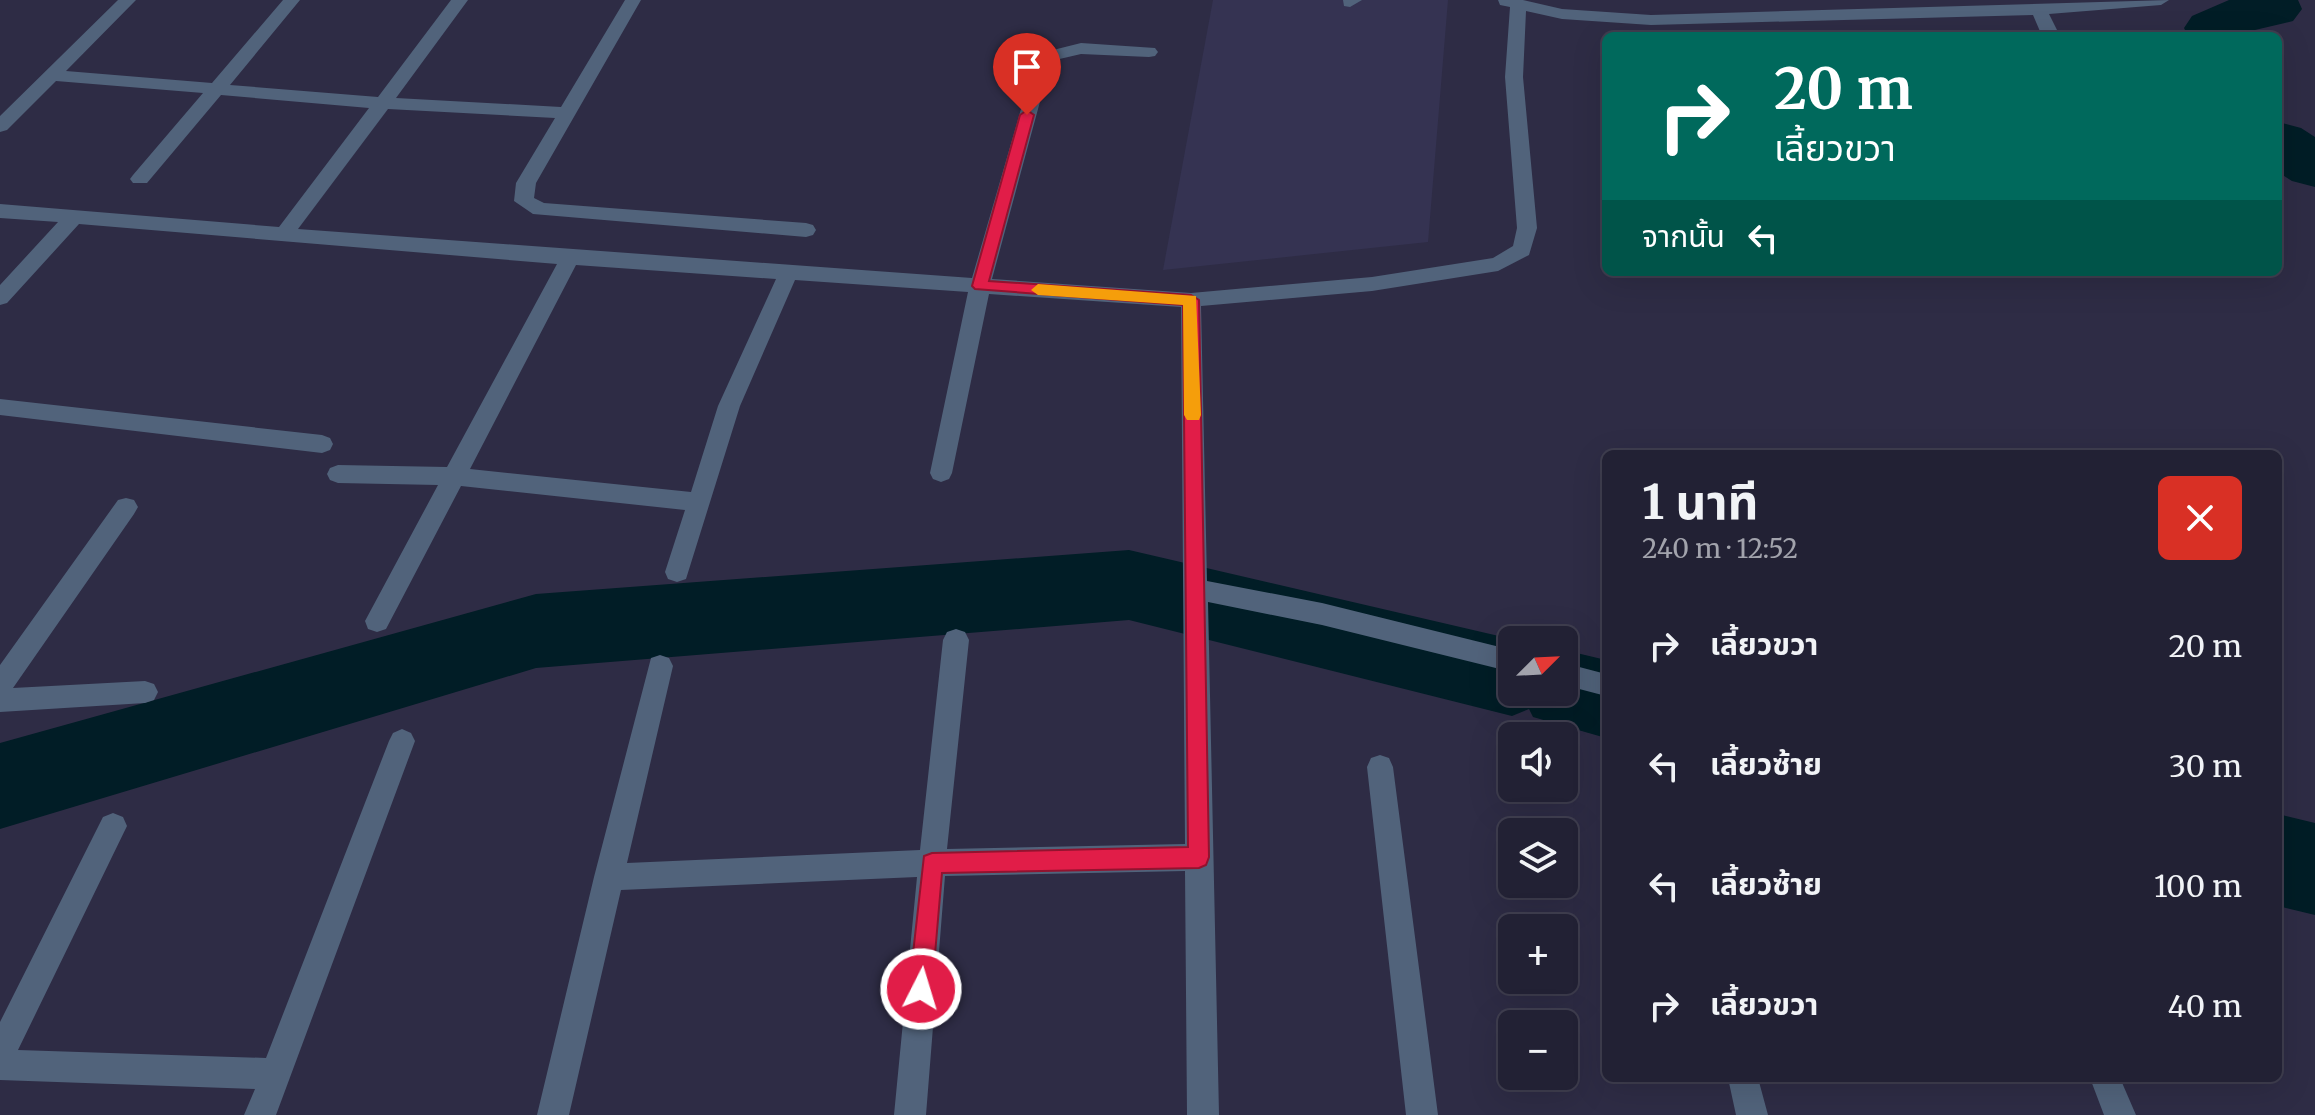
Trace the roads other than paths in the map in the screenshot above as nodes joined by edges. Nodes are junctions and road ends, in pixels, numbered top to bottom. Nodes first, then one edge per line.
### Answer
1 (128, 0) edge
2 (292, 0) edge
3 (460, 0) edge
4 (633, 0) edge
5 (1819, 0) edge
6 (2161, 0) edge
7 (1510, 3) edge
8 (1995, 6) edge
9 (2039, 10) junction
10 (1833, 15) junction
11 (1643, 28) edge
12 (2049, 32) edge
13 (1149, 52) dead end
14 (51, 75) junction
15 (215, 89) junction
16 (382, 103) junction
17 (567, 113) junction
18 (0, 126) edge
19 (140, 179) dead end
20 (0, 211) edge
21 (74, 217) junction
22 (806, 230) dead end
23 (284, 234) junction
24 (570, 258) junction
25 (789, 272) junction
26 (980, 286) junction
27 (0, 298) edge
28 (1191, 300) junction
29 (0, 407) edge
30 (322, 444) dead end
31 (941, 473) dead end
32 (338, 474) dead end
33 (453, 476) junction
34 (700, 502) junction
35 (126, 507) dead end
36 (677, 572) dead end
37 (1195, 589) junction
38 (377, 621) dead end
39 (956, 640) dead end
40 (1498, 658) edge
41 (660, 666) dead end
42 (1578, 678) edge
43 (1602, 684) edge
44 (0, 686) edge
45 (145, 692) dead end
46 (0, 700) edge
47 (402, 741) dead end
48 (1380, 767) dead end
49 (113, 826) dead end
50 (1199, 857) junction
51 (932, 863) junction
52 (608, 877) junction
53 (0, 1054) edge
54 (0, 1065) edge
55 (275, 1074) junction
56 (1744, 1082) edge
57 (2107, 1082) edge
58 (260, 1115) edge
59 (553, 1115) edge
60 (910, 1115) edge
61 (1203, 1115) edge
62 (1422, 1115) edge
63 (1752, 1115) edge
64 (2120, 1115) edge

1 - 14 street
2 - 15 street
3 - 16 street
4 - 17 street
5 - 10 street
6 - 9 street
7 - 11 street
7 - 28 street
8 - 9 street
8 - 10 street
9 - 12 street
10 - 11 street
13 - 26 street
14 - 15 street
14 - 18 street
15 - 16 street
15 - 19 street
16 - 17 street
16 - 23 street
17 - 22 street
20 - 21 street
21 - 23 street
21 - 27 street
23 - 24 street
24 - 25 street
24 - 33 street
25 - 26 street
25 - 34 street
26 - 28 street
26 - 31 street
28 - 37 street
29 - 30 street
32 - 33 street
33 - 34 street
33 - 38 street
34 - 36 street
35 - 44 street
37 - 40 street
37 - 50 street
39 - 51 street
41 - 52 street
42 - 43 street
45 - 46 street
47 - 55 street
48 - 62 street
49 - 53 street
50 - 51 street
50 - 61 street
51 - 52 street
51 - 60 street
52 - 59 street
54 - 55 street
55 - 58 street
56 - 63 street
57 - 64 street

